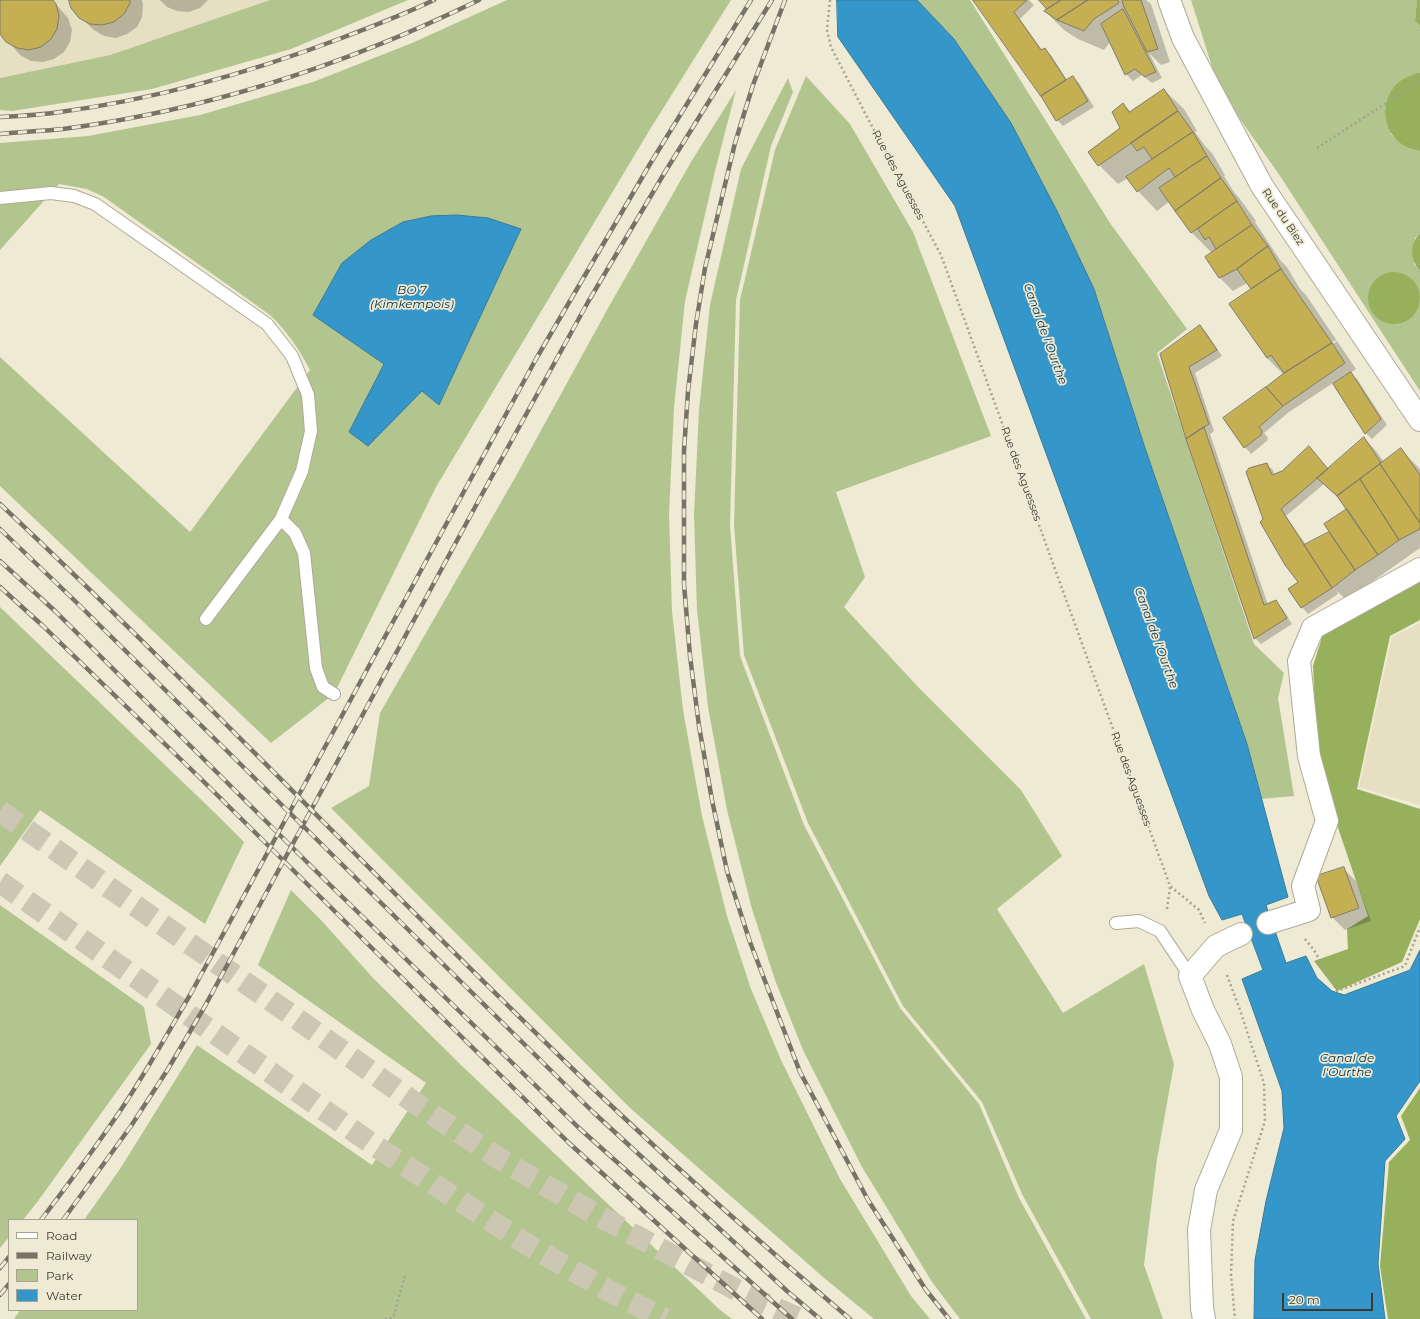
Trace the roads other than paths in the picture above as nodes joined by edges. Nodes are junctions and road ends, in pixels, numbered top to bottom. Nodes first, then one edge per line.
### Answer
1 (1169, 0) edge
2 (0, 198) edge
3 (1420, 420) edge
4 (281, 519) junction
5 (1420, 569) edge
6 (206, 619) dead end
7 (334, 694) dead end
8 (1278, 920) road end
9 (1116, 923) dead end
10 (1241, 934) dead end
11 (1190, 976) junction
12 (1204, 1319) edge

1 - 3 street, Rue du Biez
2 - 4 lane
4 - 6 lane
4 - 7 lane
5 - 8 street
9 - 11 lane
10 - 11 street
11 - 12 street

